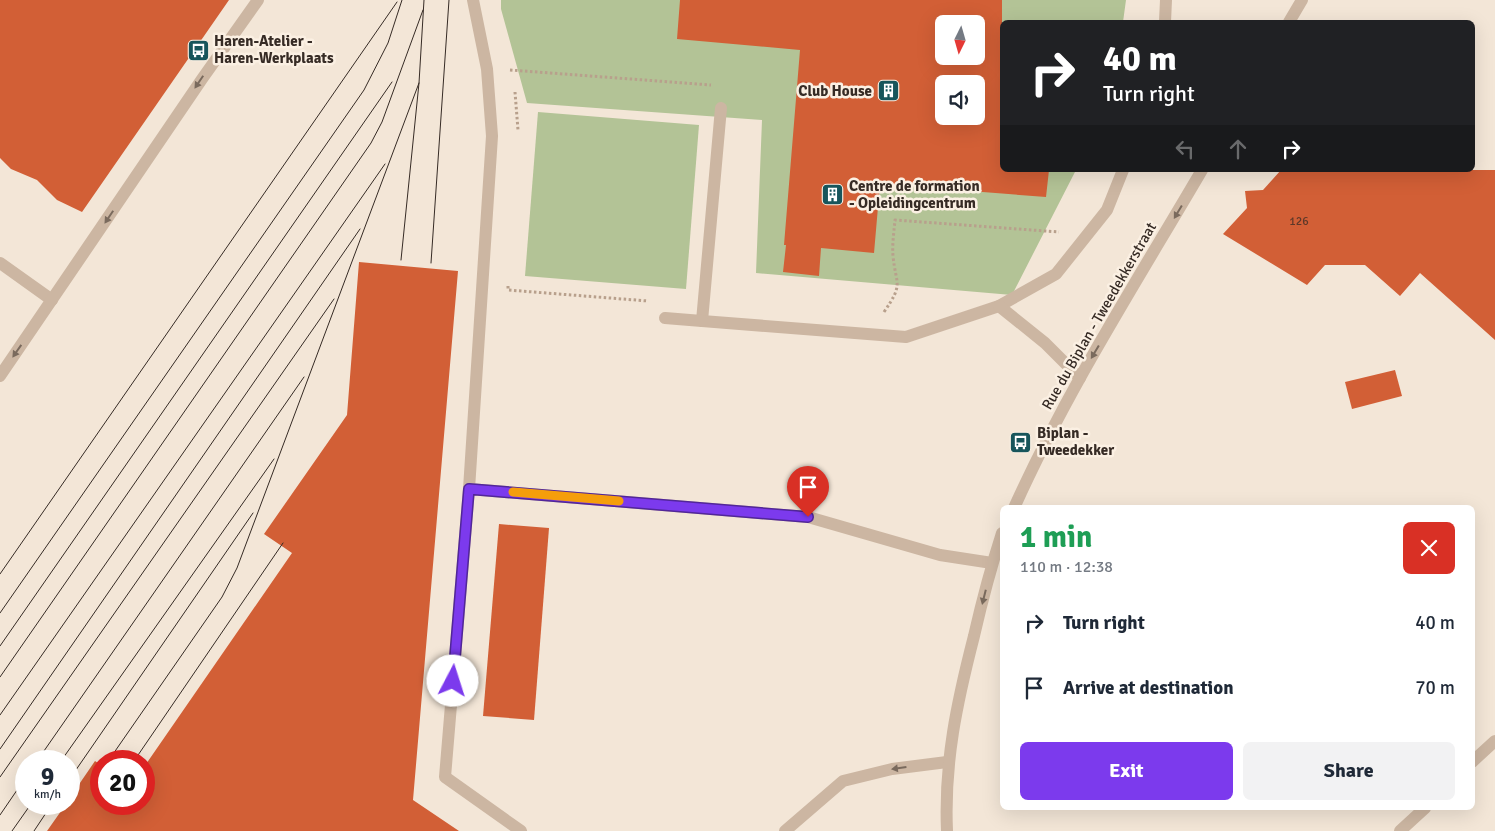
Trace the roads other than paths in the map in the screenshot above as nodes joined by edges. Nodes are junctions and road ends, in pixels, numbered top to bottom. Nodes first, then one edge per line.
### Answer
1 (258, 0) edge
2 (473, 0) edge
3 (1166, 0) edge
4 (1302, 0) edge
5 (1165, 20) edge
6 (1290, 20) edge
7 (721, 108) road end
8 (1122, 172) edge
9 (1201, 172) edge
10 (0, 263) edge
11 (52, 300) junction
12 (998, 306) junction
13 (665, 318) dead end
14 (702, 321) junction
15 (0, 376) edge
16 (1080, 378) junction
17 (469, 489) junction
18 (1015, 505) edge
19 (1000, 540) edge
20 (992, 563) junction
21 (1495, 742) edge
22 (1475, 759) edge
23 (947, 762) junction
24 (1423, 810) edge
25 (521, 831) edge
26 (786, 831) edge
27 (947, 831) edge
28 (1400, 831) edge

1 -> 11 street
2 - 17 street
3 - 5 street
4 - 6 street
7 - 14 street
8 - 12 street
9 -> 16 street, Rue du Biplan - Tweedekkerstraat
10 - 11 street
11 -> 15 street
12 - 14 street
12 - 16 street
13 - 14 street
16 - 18 street, Rue du Biplan - Tweedekkerstraat
17 - 20 street
17 - 25 street
19 - 20 street
20 -> 23 street
21 - 22 street
23 -> 26 street
23 - 27 street
24 - 28 street

